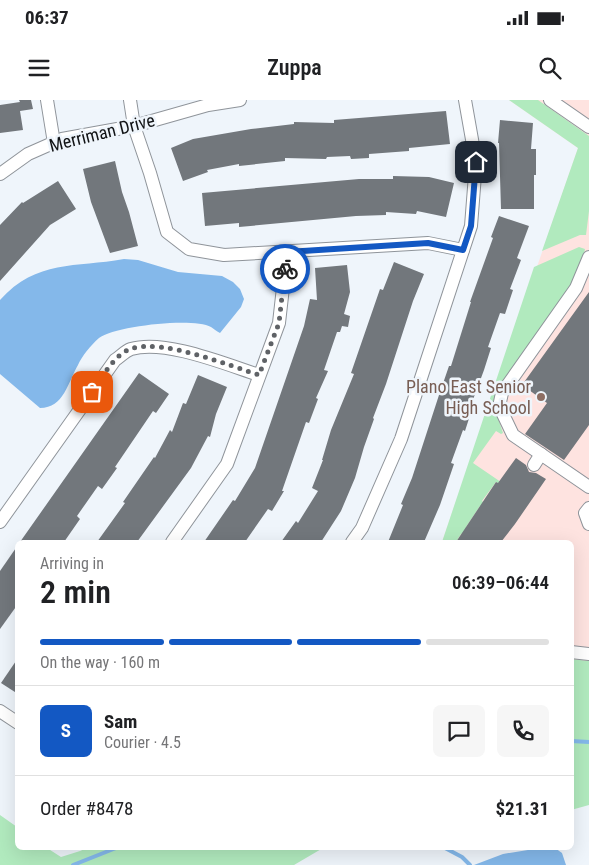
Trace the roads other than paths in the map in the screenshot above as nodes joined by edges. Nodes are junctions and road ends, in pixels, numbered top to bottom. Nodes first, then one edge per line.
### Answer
1 (47, 100) edge
2 (130, 100) edge
3 (240, 100) edge
4 (465, 100) edge
5 (550, 100) edge
6 (208, 102) edge
7 (134, 126) junction
8 (589, 127) edge
9 (54, 143) junction
10 (0, 174) edge
11 (463, 250) junction
12 (287, 252) junction
13 (589, 257) edge
14 (259, 375) junction
15 (589, 487) edge
16 (589, 508) edge
17 (0, 522) edge
18 (589, 524) edge
19 (173, 540) edge
20 (353, 540) edge
21 (574, 652) edge
22 (589, 654) edge
23 (0, 711) edge
24 (15, 721) edge

1 - 9 street
2 - 7 street
3 - 6 street, Merriman Drive
4 - 11 street
5 - 8 street
6 - 7 street, Merriman Drive
7 - 9 street, Merriman Drive
7 - 12 street
9 - 10 street, Merriman Drive
11 - 12 street
11 - 20 street
12 - 14 street
13 - 15 street
14 - 17 street
14 - 19 street
16 - 18 street
21 - 22 street
23 - 24 street

